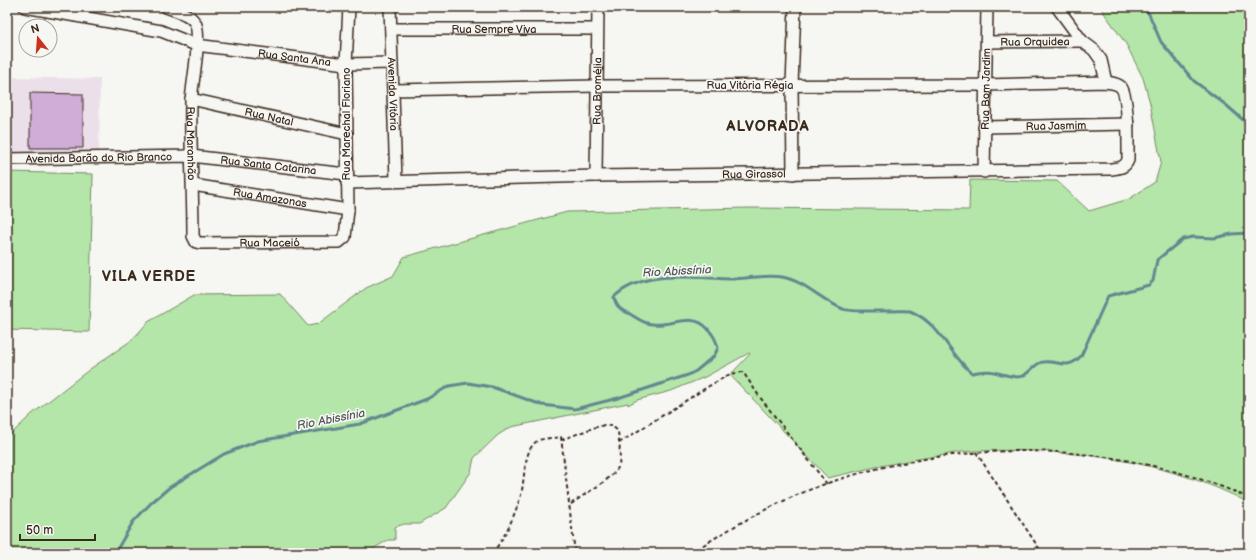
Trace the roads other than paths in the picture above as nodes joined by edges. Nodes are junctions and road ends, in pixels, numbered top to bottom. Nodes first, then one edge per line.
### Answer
1 (166, 7) edge
2 (349, 7) edge
3 (390, 7) edge
4 (598, 7) edge
5 (795, 7) edge
6 (988, 7) edge
7 (1057, 7) edge
8 (31, 8) edge
9 (391, 29) junction
10 (597, 29) junction
11 (1082, 41) junction
12 (987, 42) junction
13 (196, 45) junction
14 (346, 64) junction
15 (392, 64) junction
16 (1106, 82) junction
17 (792, 85) junction
18 (985, 85) junction
19 (597, 86) junction
20 (393, 90) junction
21 (192, 99) junction
22 (1128, 124) junction
23 (984, 127) junction
24 (347, 134) junction
25 (191, 156) junction
26 (7, 160) edge
27 (984, 172) junction
28 (793, 174) junction
29 (596, 176) junction
30 (347, 178) junction
31 (396, 180) junction
32 (193, 185) junction
33 (348, 210) junction
34 (343, 240) joint
35 (196, 242) joint

1 - 13 street, Rua Maranhão
2 - 14 street, Rua Marechal Floriano
3 - 9 street, Avenida Vitória
4 - 10 street, Rua Bromélia
5 - 17 street
6 - 12 street, Rua Bom Jardim
7 - 11 street
8 - 13 street, Rua Santa Ana
9 - 10 street, Rua Sempre Viva
9 - 15 street, Avenida Vitória
10 - 19 street, Rua Bromélia
11 - 12 street, Rua Orquidea
11 - 16 street
12 - 18 street, Rua Bom Jardim
13 - 14 street, Rua Santa Ana
13 - 21 street, Rua Maranhão
14 - 15 street, Rua Santa Ana
14 - 24 street, Rua Marechal Floriano
15 - 20 street, Avenida Vitória
16 - 18 street, Rua Vitória Régia
16 - 22 street
17 - 18 street, Rua Vitória Régia
17 - 19 street, Rua Vitória Régia
17 - 28 street
18 - 23 street, Rua Bom Jardim
19 - 20 street, Rua Vitória Régia
19 - 29 street, Rua Bromélia
20 - 31 street, Avenida Vitória
21 - 24 street, Rua Natal
21 - 25 street, Rua Maranhão
22 - 23 street, Rua Jasmim
22 - 27 street, Rua Girassol
23 - 27 street, Rua Bom Jardim
24 - 30 street, Rua Marechal Floriano
25 - 26 street, Avenida Barão do Rio Branco
25 - 30 street, Rua Santa Catarina
25 - 32 street, Rua Maranhão
27 - 28 street, Rua Girassol
28 - 29 street, Rua Girassol
29 - 31 street, Rua Girassol
30 - 31 street, Rua Santa Catarina
30 - 33 street, Rua Marechal Floriano
32 - 33 street, Rua Amazonas
32 - 35 street, Rua Maranhão
33 - 34 street, Rua Marechal Floriano
34 - 35 street, Rua Maceió

